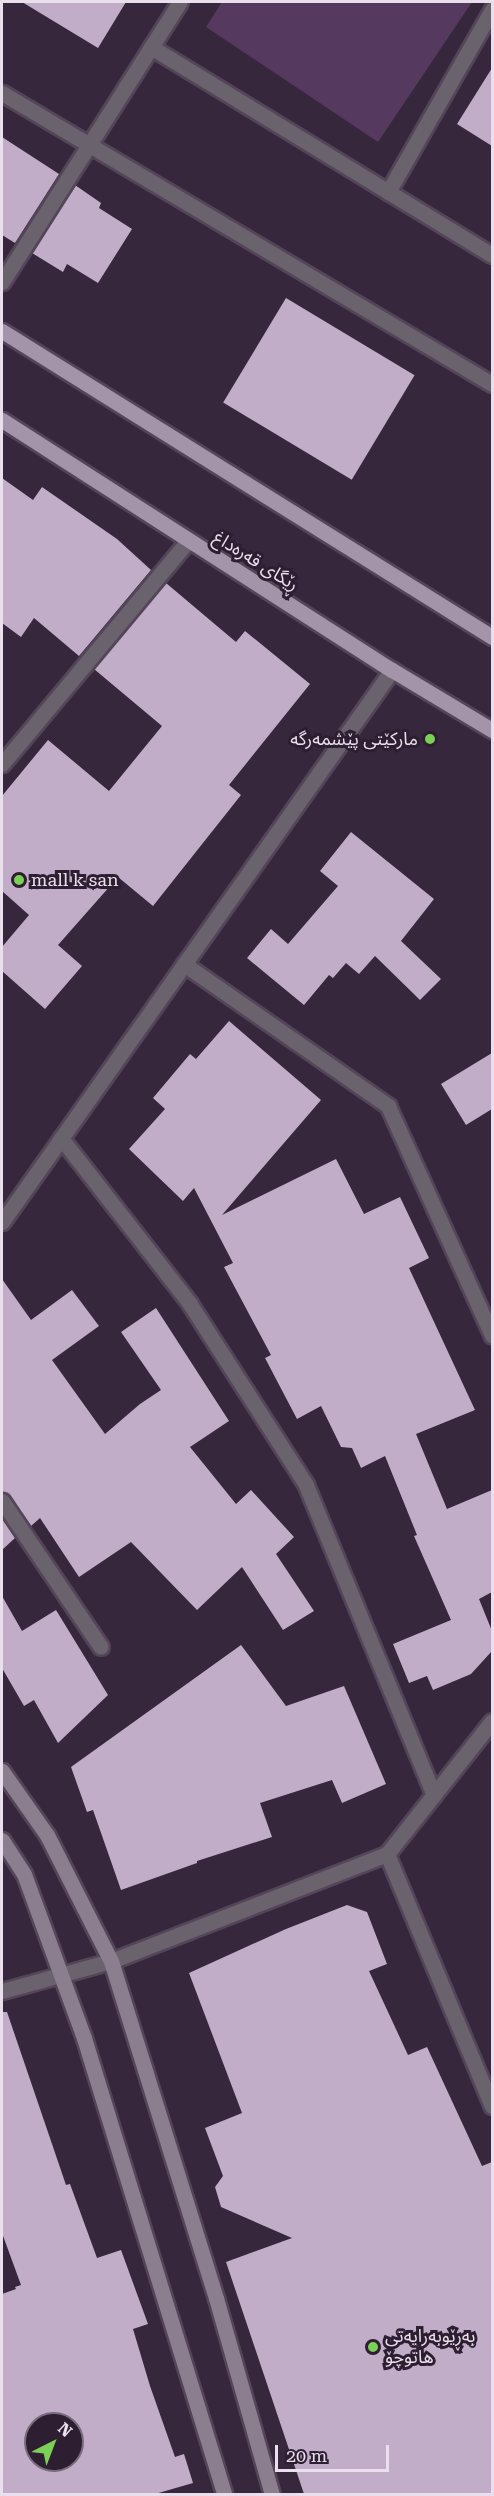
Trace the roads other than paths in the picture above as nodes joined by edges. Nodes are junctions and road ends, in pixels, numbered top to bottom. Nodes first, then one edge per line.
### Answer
1 (180, 2) edge
2 (492, 10) edge
3 (152, 47) junction
4 (2, 93) edge
5 (89, 146) junction
6 (388, 192) junction
7 (492, 255) edge
8 (2, 282) edge
9 (2, 331) edge
10 (492, 384) edge
11 (2, 420) edge
12 (188, 541) junction
13 (492, 637) edge
14 (392, 670) junction
15 (492, 729) edge
16 (2, 764) edge
17 (184, 964) junction
18 (61, 1138) junction
19 (2, 1222) edge
20 (492, 1335) edge
21 (2, 1501) edge
22 (101, 1647) dead end
23 (492, 1722) edge
24 (2, 1771) edge
25 (434, 1795) junction
26 (2, 1840) edge
27 (387, 1854) junction
28 (111, 1961) junction
29 (61, 1974) junction
30 (2, 1991) edge
31 (492, 2106) edge
32 (224, 2494) edge
33 (272, 2494) edge

1 - 3 street
2 - 6 street
3 - 5 street
3 - 6 street
4 - 5 street
5 - 8 street
5 - 10 street
6 - 7 street
9 - 13 main road
11 - 12 main road, ڕێگای قەرەداغ
12 - 14 main road, ڕێگای قەرەداغ
12 - 16 street
14 - 15 main road, ڕێگای قەرەداغ
14 - 17 street
17 - 18 street
17 - 20 street
18 - 19 street
18 - 25 street
21 - 22 street
23 - 25 street
24 - 28 street
25 - 27 street
26 - 29 street
27 - 28 street
27 - 31 street
28 - 29 street
28 - 33 street
29 - 30 street
29 - 32 street

